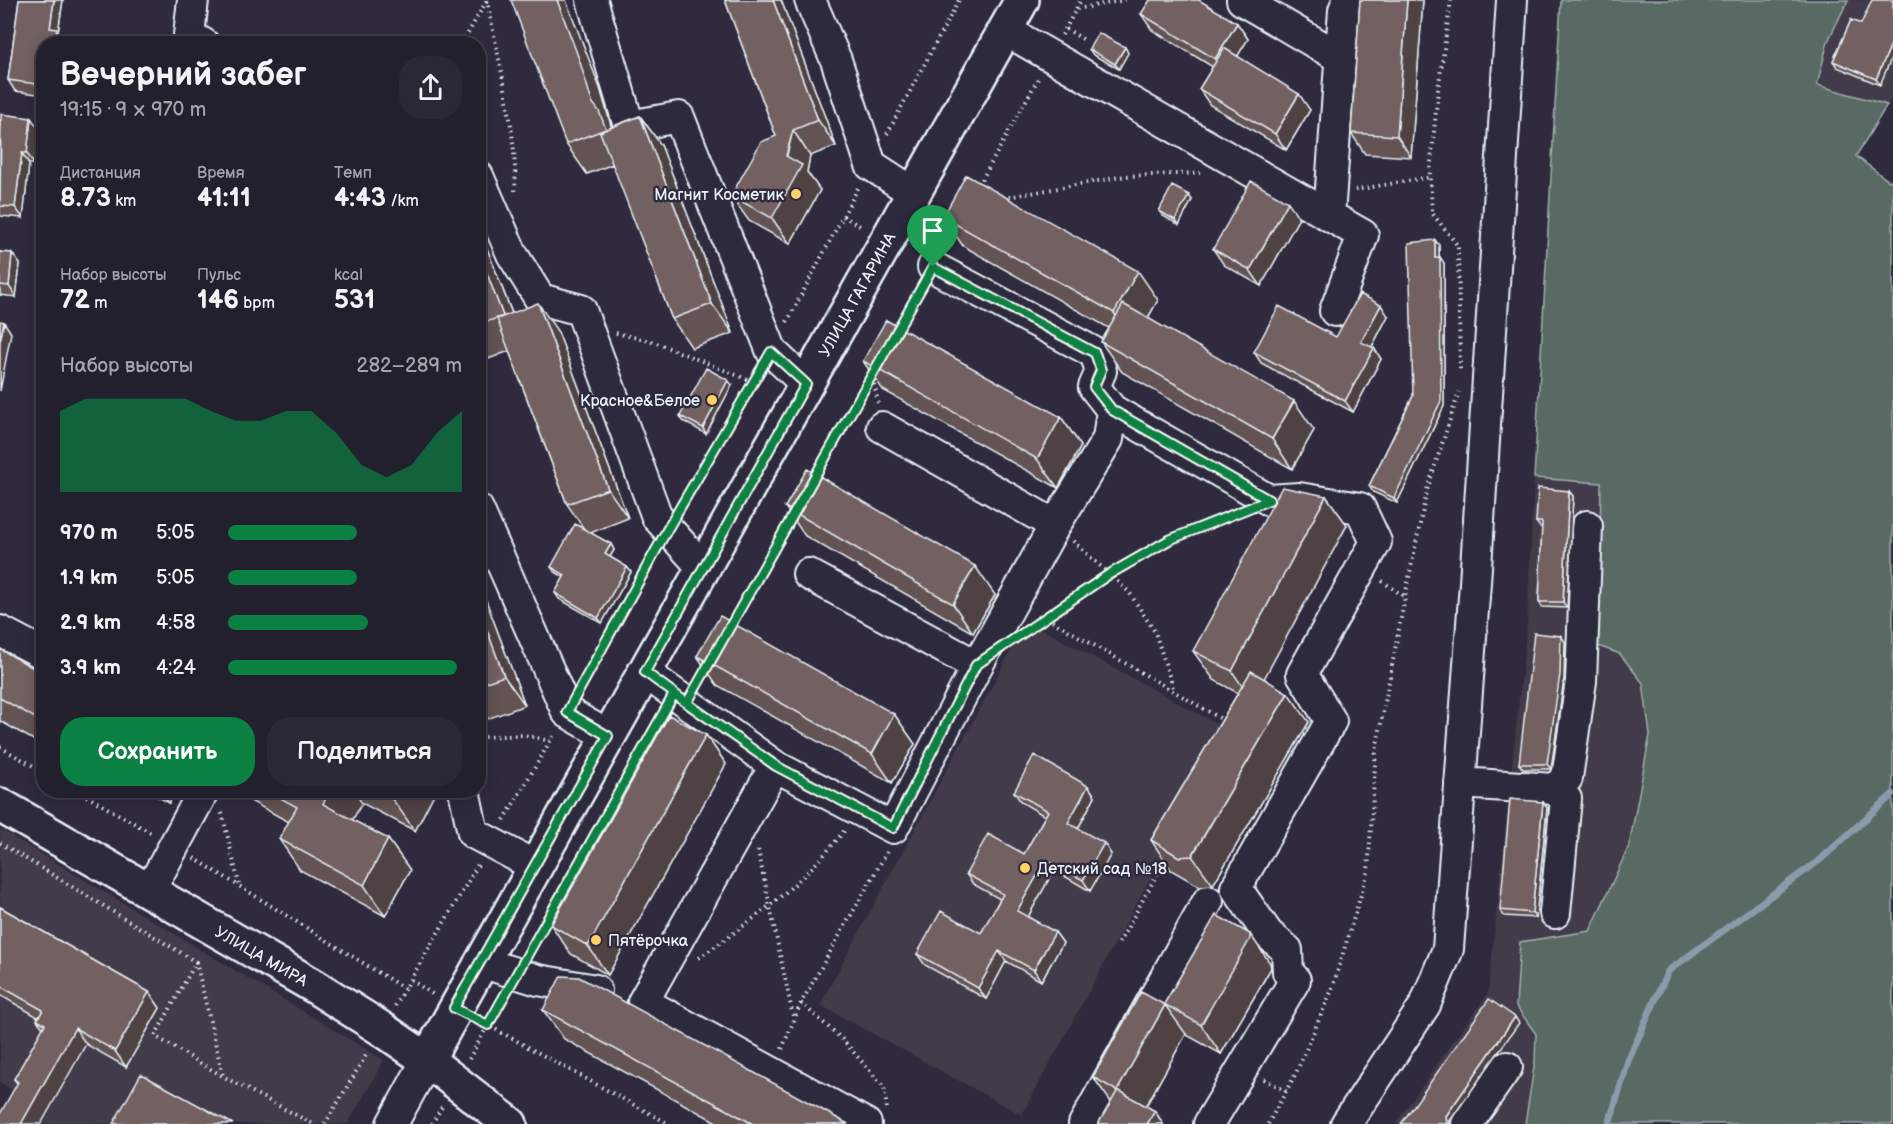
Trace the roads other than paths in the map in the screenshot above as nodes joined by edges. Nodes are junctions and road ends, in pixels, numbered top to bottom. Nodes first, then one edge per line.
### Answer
1 (194, 0) edge
2 (591, 0) edge
3 (810, 0) edge
4 (1242, 0) edge
5 (1348, 0) edge
6 (1512, 0) edge
7 (1020, 1) edge
8 (1005, 30) junction
9 (191, 36) edge
10 (1341, 58) junction
11 (914, 193) junction
12 (486, 194) edge
13 (1330, 204) junction
14 (933, 267) road end
15 (1335, 311) dead end
16 (806, 384) junction
17 (1112, 410) junction
18 (882, 427) dead end
19 (1054, 525) junction
20 (1587, 526) dead end
21 (486, 527) edge
22 (703, 568) junction
23 (808, 574) dead end
24 (0, 631) edge
25 (36, 650) edge
26 (977, 666) junction
27 (645, 672) junction
28 (608, 736) junction
29 (776, 766) junction
30 (1460, 783) junction
31 (1554, 789) junction
32 (465, 798) edge
33 (212, 800) edge
34 (0, 805) edge
35 (535, 866) junction
36 (149, 892) junction
37 (1208, 901) dead end
38 (1555, 913) dead end
39 (480, 962) junction
40 (596, 990) edge
41 (428, 1060) junction
42 (1507, 1066) dead end
43 (877, 1119) edge
44 (1350, 1122) edge
45 (392, 1124) edge
46 (510, 1124) edge
47 (1084, 1124) edge
48 (1209, 1124) edge
49 (1467, 1124) edge

1 - 9 street
2 - 16 street
3 - 11 street
4 - 10 street
5 - 10 street
6 - 30 street
7 - 8 main road, УЛИЦА ГАГАРИНА
8 - 11 main road, УЛИЦА ГАГАРИНА
8 - 13 street
10 - 13 street
11 - 16 main road, УЛИЦА ГАГАРИНА
12 - 22 street
13 - 15 street
14 - 17 street
16 - 22 main road, УЛИЦА ГАГАРИНА
17 - 19 street
17 - 48 street
18 - 19 street
19 - 26 street
20 - 31 street
21 - 28 street
22 - 27 main road, УЛИЦА ГАГАРИНА
23 - 26 street
24 - 25 street
26 - 29 street
27 - 28 main road, УЛИЦА ГАГАРИНА
27 - 29 street
28 - 35 main road, УЛИЦА ГАГАРИНА
29 - 43 street
30 - 31 street
30 - 44 street
31 - 38 street
32 - 35 street
33 - 36 street
34 - 36 main road, УЛИЦА МИРА
35 - 39 main road, УЛИЦА ГАГАРИНА
36 - 41 main road, УЛИЦА МИРА
37 - 47 street
39 - 40 street
39 - 41 main road, УЛИЦА ГАГАРИНА
41 - 45 street
41 - 46 main road, УЛИЦА МИРА
42 - 49 street

